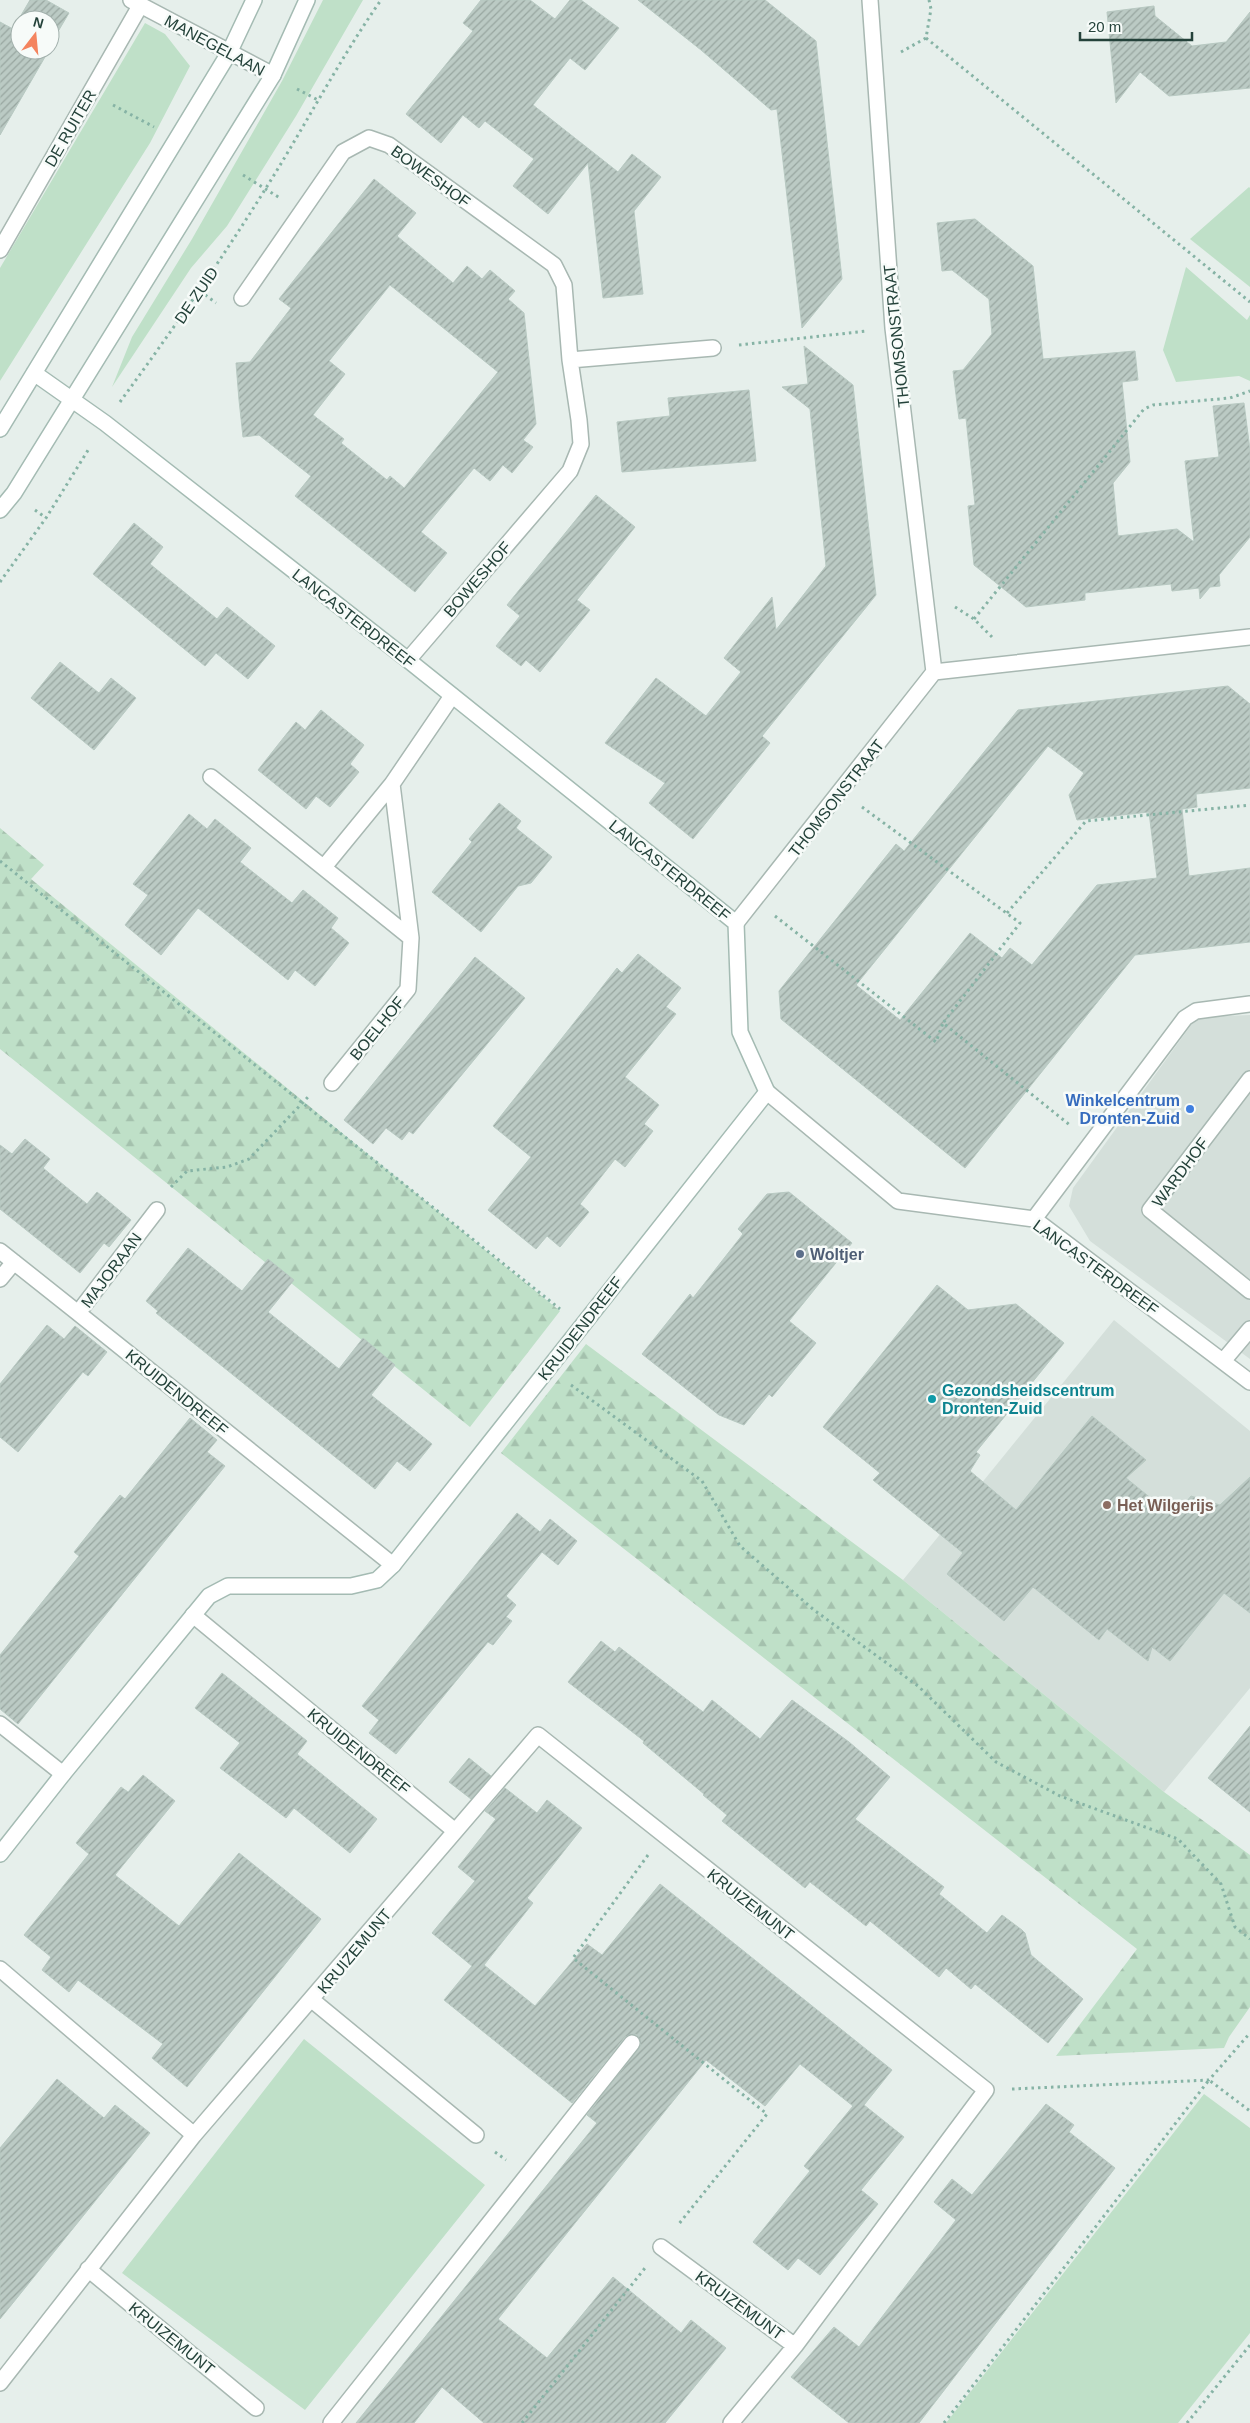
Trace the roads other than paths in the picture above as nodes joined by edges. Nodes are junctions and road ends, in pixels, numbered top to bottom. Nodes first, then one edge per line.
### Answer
1 (254, 0) edge
2 (307, 0) edge
3 (870, 0) edge
4 (136, 3) edge
5 (229, 53) junction
6 (273, 75) junction
7 (0, 250) edge
8 (242, 298) dead end
9 (713, 348) road end
10 (570, 360) junction
11 (34, 373) junction
12 (72, 399) junction
13 (0, 429) edge
14 (0, 510) edge
15 (1250, 637) edge
16 (408, 660) junction
17 (934, 672) junction
18 (452, 696) junction
19 (211, 777) dead end
20 (392, 784) junction
21 (324, 867) junction
22 (736, 923) junction
23 (411, 938) junction
24 (1250, 1004) edge
25 (1250, 1079) edge
26 (332, 1083) road end
27 (766, 1092) junction
28 (157, 1210) road end
29 (1034, 1219) junction
30 (0, 1251) edge
31 (14, 1262) junction
32 (0, 1280) edge
33 (1250, 1291) edge
34 (78, 1313) junction
35 (1250, 1330) edge
36 (1224, 1360) junction
37 (1250, 1382) edge
38 (393, 1565) junction
39 (193, 1615) junction
40 (0, 1724) edge
41 (63, 1774) junction
42 (455, 1830) junction
43 (0, 1854) edge
44 (0, 1969) edge
45 (312, 2000) junction
46 (632, 2043) dead end
47 (194, 2135) junction
48 (476, 2135) road end
49 (661, 2247) road end
50 (88, 2269) junction
51 (795, 2346) junction
52 (0, 2383) edge
53 (256, 2408) dead end
54 (331, 2423) edge
55 (731, 2423) edge

1 - 5 street
2 - 6 street
3 - 17 street, THOMSONSTRAAT
4 - 5 street, MANEGELAAN
4 - 7 street, DE RUITER
5 - 6 street, MANEGELAAN
5 - 11 street
6 - 12 street
8 - 10 street, BOWESHOF
9 - 10 street
10 - 16 street, BOWESHOF
11 - 12 street, LANCASTERDREEF
11 - 13 street
12 - 14 street
12 - 16 street, LANCASTERDREEF
15 - 17 street
16 - 18 street, LANCASTERDREEF
17 - 22 street, THOMSONSTRAAT
18 - 20 street
18 - 22 street, LANCASTERDREEF
19 - 21 street
20 - 21 street
20 - 23 street, BOELHOF
21 - 23 street
22 - 27 street, LANCASTERDREEF
23 - 26 street, BOELHOF
24 - 29 street
25 - 33 street, WARDHOF
27 - 29 street, LANCASTERDREEF
27 - 38 street, KRUIDENDREEF
28 - 34 street, MAJORAAN
29 - 36 street, LANCASTERDREEF
30 - 31 street, MAJORAAN
31 - 32 street
31 - 34 street, MAJORAAN
34 - 38 street, KRUIDENDREEF
35 - 36 street
36 - 37 street, LANCASTERDREEF
38 - 39 street, KRUIDENDREEF
39 - 41 street, KRUIDENDREEF
39 - 42 street, KRUIDENDREEF
40 - 41 street
41 - 43 street, KRUIDENDREEF
42 - 45 street, KRUIZEMUNT
42 - 51 street, KRUIZEMUNT
44 - 47 street
45 - 47 street, KRUIZEMUNT
45 - 48 street, KRUIZEMUNT
46 - 54 street
47 - 50 street, KRUIZEMUNT
49 - 51 street, KRUIZEMUNT
50 - 52 street, KRUIZEMUNT
50 - 53 street, KRUIZEMUNT
51 - 55 street, KRUIZEMUNT

